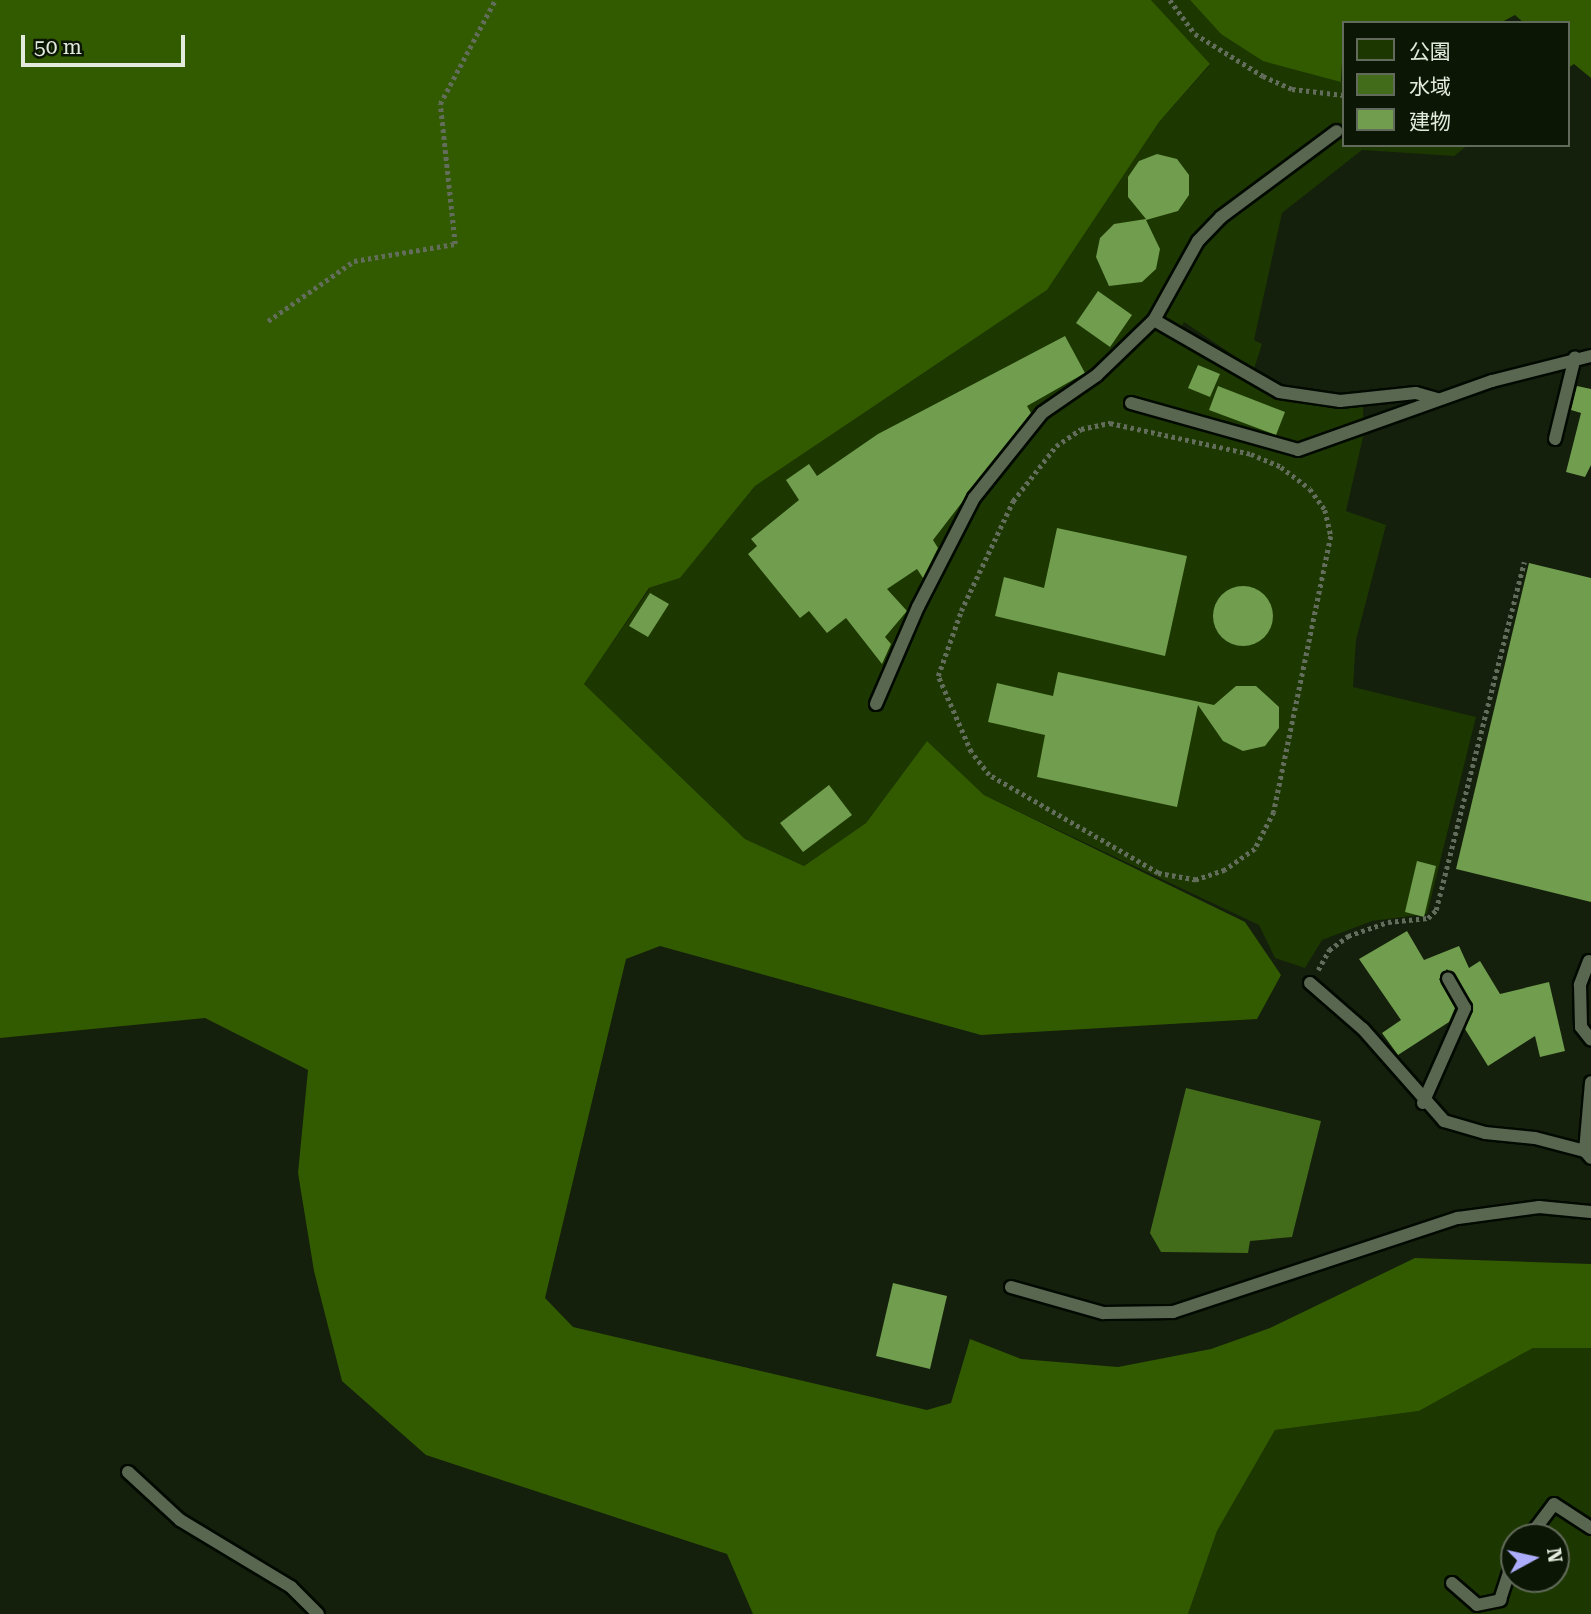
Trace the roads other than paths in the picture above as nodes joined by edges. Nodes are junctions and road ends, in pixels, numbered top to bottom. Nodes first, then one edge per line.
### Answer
1 (1337, 131) dead end
2 (1154, 320) junction
3 (1591, 356) edge
4 (1575, 357) junction
5 (1437, 399) junction
6 (1131, 402) dead end
7 (1555, 439) dead end
8 (876, 704) dead end
9 (1589, 961) dead end
10 (1448, 978) dead end
11 (1310, 982) road end
12 (1591, 1040) edge
13 (1591, 1082) edge
14 (1423, 1103) junction
15 (1588, 1155) edge
16 (1591, 1212) edge
17 (1011, 1287) dead end
18 (128, 1472) dead end
19 (1540, 1523) edge
20 (1591, 1528) edge
21 (1452, 1583) dead end
22 (1502, 1593) edge
23 (318, 1614) edge

1 - 2 lane
2 - 5 lane
2 - 8 lane
3 - 4 lane
4 - 5 lane
4 - 7 lane
5 - 6 lane
9 - 12 lane
10 - 14 lane
11 - 14 lane
13 - 15 lane
14 - 15 lane
16 - 17 lane
18 - 23 lane
19 - 20 lane
21 - 22 lane

